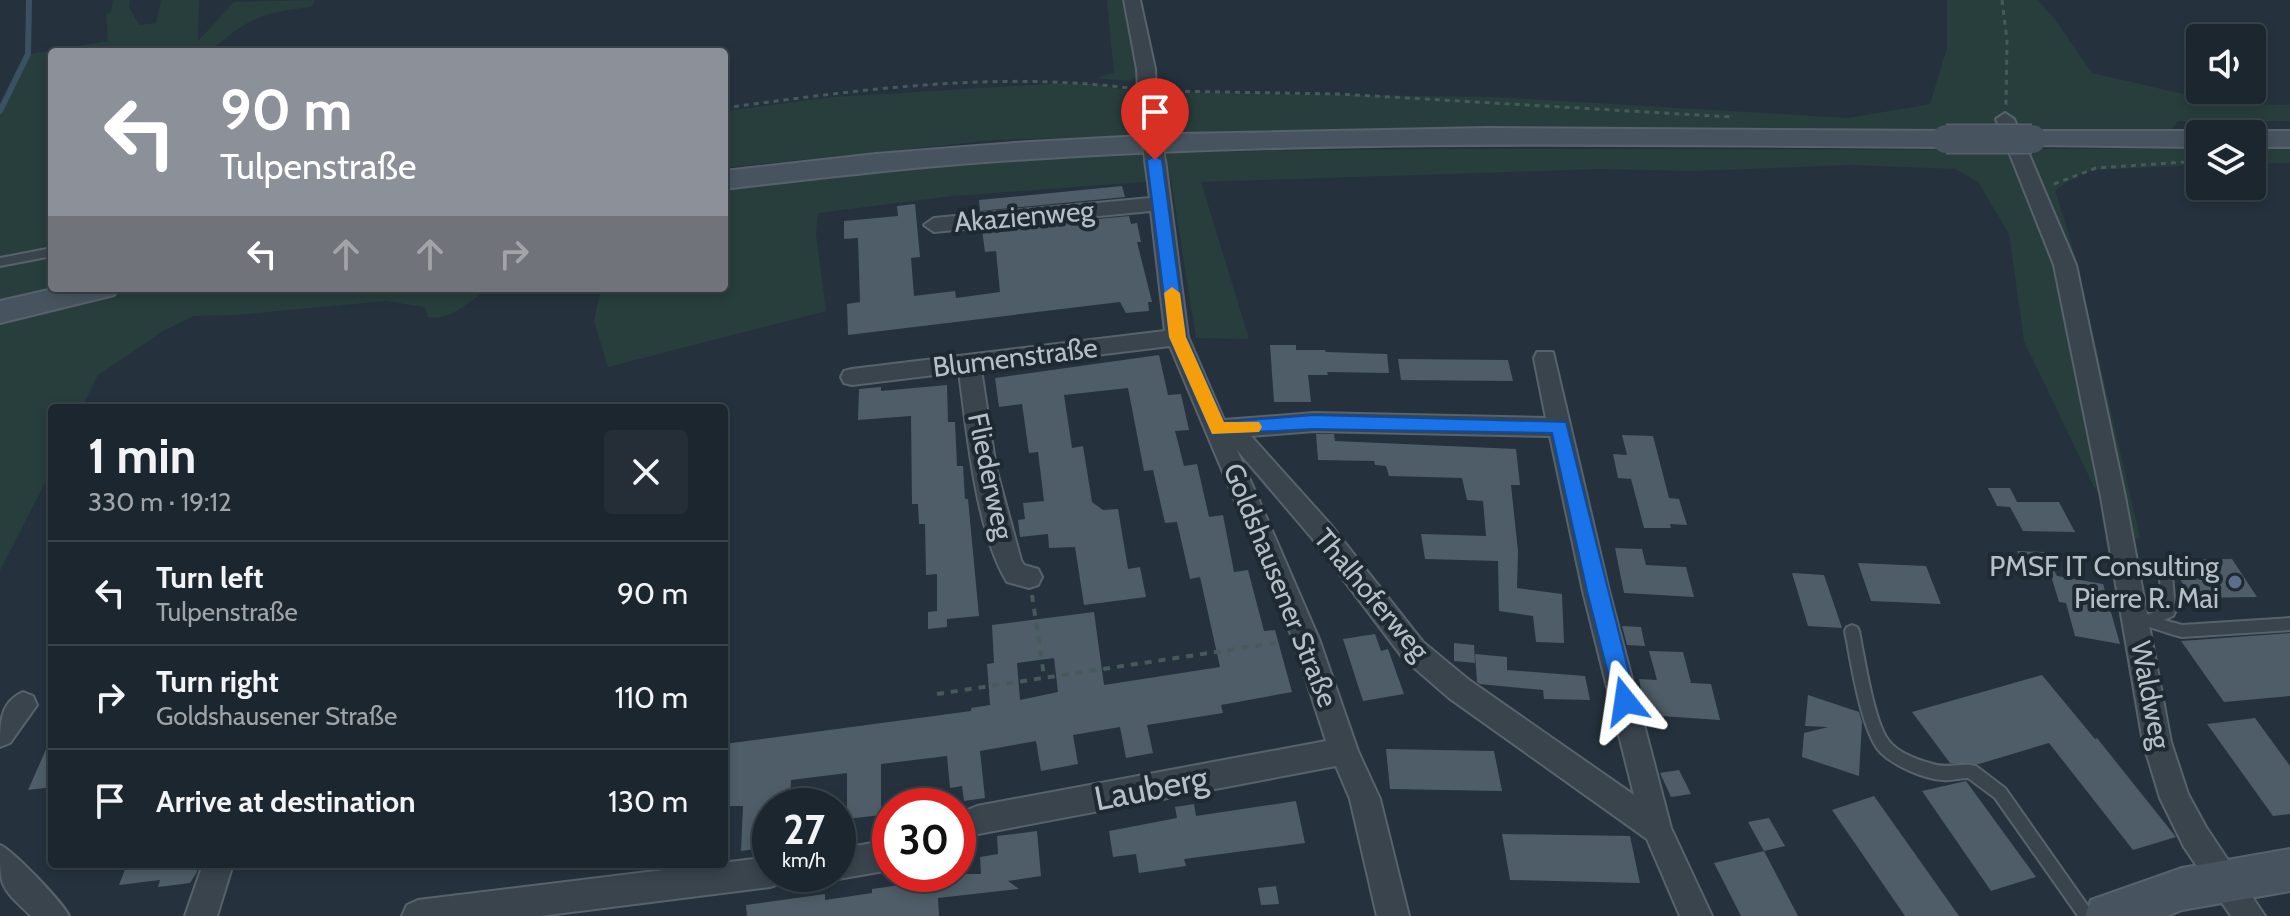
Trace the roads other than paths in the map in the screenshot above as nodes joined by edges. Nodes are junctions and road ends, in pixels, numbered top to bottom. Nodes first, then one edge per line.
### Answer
1 (1132, 0) edge
2 (2005, 119) road end
3 (2186, 134) edge
4 (2266, 136) edge
5 (2290, 139) edge
6 (728, 180) edge
7 (1161, 204) junction
8 (934, 225) dead end
9 (48, 253) edge
10 (0, 262) edge
11 (86, 292) edge
12 (0, 312) edge
13 (1177, 337) junction
14 (1545, 358) dead end
15 (969, 363) junction
16 (852, 377) dead end
17 (1560, 427) junction
18 (1218, 429) junction
19 (2166, 574) dead end
20 (1029, 577) road end
21 (2144, 622) junction
22 (2290, 624) edge
23 (1852, 631) dead end
24 (23, 705) dead end
25 (0, 734) edge
26 (1344, 751) junction
27 (976, 820) edge
28 (1657, 829) junction
29 (0, 860) edge
30 (217, 868) edge
31 (2290, 870) edge
32 (752, 874) edge
33 (2224, 880) junction
34 (53, 916) edge
35 (201, 916) edge
36 (418, 916) edge
37 (1393, 916) edge
38 (1696, 916) edge
39 (2087, 916) edge
40 (2107, 916) edge
41 (2249, 916) edge

1 - 7 street, Goldshausener Straße, bridge
2 - 21 street, Waldweg
3 - 6 main road, bridge
4 - 5 main road
7 - 8 street, Akazienweg
7 - 13 street, Goldshausener Straße
9 - 10 lane
11 - 12 main road
13 - 15 street, Blumenstraße
13 - 18 street, Goldshausener Straße
14 - 17 street
15 - 16 street, Blumenstraße
15 - 20 street, Fliederweg
17 - 18 street
17 - 28 street
18 - 26 street, Goldshausener Straße
18 - 28 street, Thalhoferweg
19 - 21 lane
21 - 22 lane
21 - 33 street, Waldweg
23 - 39 lane
24 - 25 street
26 - 27 street, Lauberg
26 - 37 street, Goldshausener Straße
28 - 38 street
29 - 34 street
30 - 35 street
31 - 33 main road
32 - 36 street
33 - 40 main road
33 - 41 street, Waldweg

